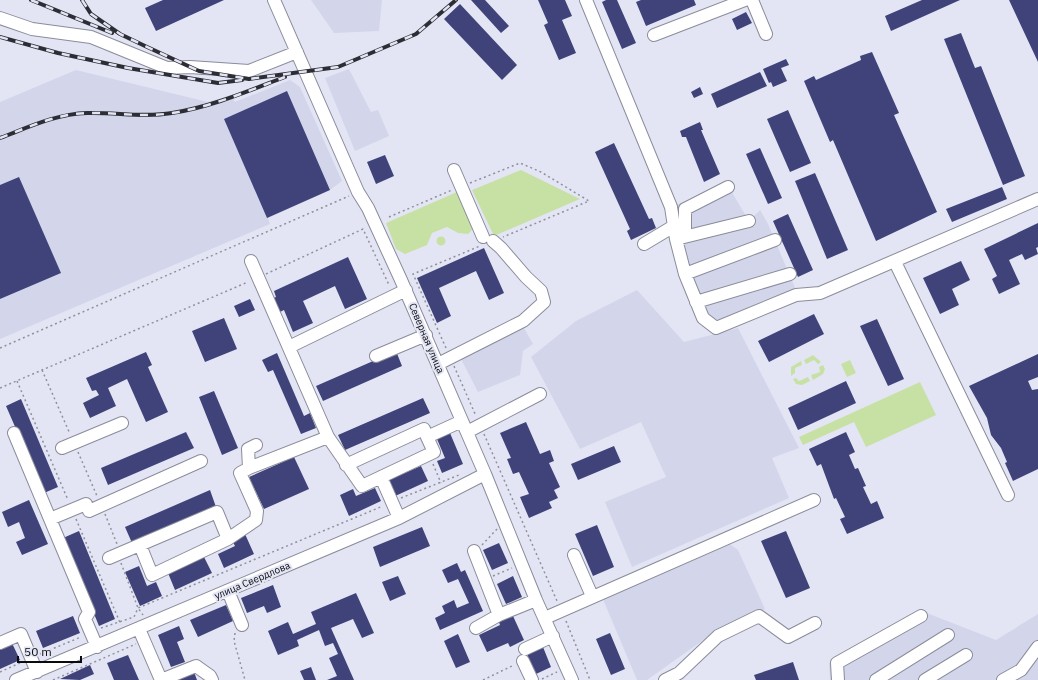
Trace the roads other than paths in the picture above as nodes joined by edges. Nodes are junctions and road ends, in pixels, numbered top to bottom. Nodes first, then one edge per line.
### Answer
1 (274, 0) edge
2 (586, 0) edge
3 (745, 0) edge
4 (752, 0) edge
5 (0, 18) edge
6 (766, 34) dead end
7 (654, 35) dead end
8 (297, 52) junction
9 (454, 170) dead end
10 (728, 188) dead end
11 (1038, 199) edge
12 (749, 221) dead end
13 (674, 226) junction
14 (676, 239) junction
15 (775, 240) dead end
16 (644, 244) dead end
17 (251, 261) dead end
18 (895, 262) junction
19 (685, 274) junction
20 (790, 274) dead end
21 (406, 290) junction
22 (696, 302) junction
23 (426, 335) junction
24 (289, 347) junction
25 (376, 356) dead end
26 (438, 364) junction
27 (540, 394) dead end
28 (122, 423) dead end
29 (465, 427) junction
30 (14, 433) dead end
31 (328, 437) junction
32 (427, 437) junction
33 (256, 445) dead end
34 (62, 448) dead end
35 (201, 461) dead end
36 (346, 465) junction
37 (250, 468) junction
38 (485, 474) junction
39 (381, 477) junction
40 (1008, 495) dead end
41 (814, 500) dead end
42 (399, 518) junction
43 (50, 519) junction
44 (228, 539) junction
45 (140, 545) junction
46 (474, 551) road end
47 (574, 555) dead end
48 (109, 558) dead end
49 (228, 591) junction
50 (592, 596) junction
51 (536, 600) junction
52 (499, 615) junction
53 (921, 616) dead end
54 (544, 618) junction
55 (815, 624) dead end
56 (242, 625) road end
57 (476, 628) dead end
58 (139, 629) junction
59 (948, 635) dead end
60 (553, 636) junction
61 (0, 643) edge
62 (97, 647) junction
63 (1038, 647) edge
64 (966, 655) dead end
65 (37, 672) junction
66 (566, 678) edge
67 (16, 680) edge
68 (161, 680) edge
69 (212, 680) edge
70 (532, 680) edge
71 (664, 680) edge
72 (838, 680) edge
73 (876, 680) edge
74 (925, 680) edge
75 (1003, 680) edge

1 - 8 street, Северная улица
2 - 13 street
3 - 7 street
4 - 6 street
5 - 8 street
8 - 21 street, Северная улица
9 - 26 street
10 - 13 street
11 - 18 street
12 - 14 street
13 - 14 street
13 - 16 street
14 - 19 street
15 - 19 street
17 - 24 street
18 - 22 street
18 - 40 street
19 - 22 street
20 - 22 street
21 - 23 street, Северная улица
21 - 24 street
23 - 25 street
23 - 26 street, Северная улица
24 - 31 street
26 - 29 street, Северная улица
27 - 29 street
28 - 34 street
29 - 32 street
29 - 38 street, Северная улица
30 - 43 street
31 - 36 street
31 - 37 street
32 - 36 street
32 - 39 street
33 - 37 street
35 - 43 street
36 - 39 street
37 - 44 street
38 - 42 street, улица Свердлова
38 - 51 street, Северная улица
39 - 42 street
41 - 50 street
42 - 49 street, улица Свердлова
43 - 62 street
44 - 45 street
44 - 45 street
45 - 48 street
46 - 52 street
47 - 50 street
49 - 56 street
49 - 58 street, улица Свердлова
50 - 54 street
51 - 52 street
51 - 54 street, Северная улица
52 - 57 street
53 - 72 street
54 - 60 street, Северная улица
55 - 71 street
58 - 62 street, улица Свердлова
58 - 68 street
59 - 73 street
60 - 66 street, Северная улица
60 - 70 street
61 - 65 street
62 - 65 street, улица Свердлова
63 - 75 street
64 - 74 street
65 - 67 street, улица Свердлова
68 - 69 street

